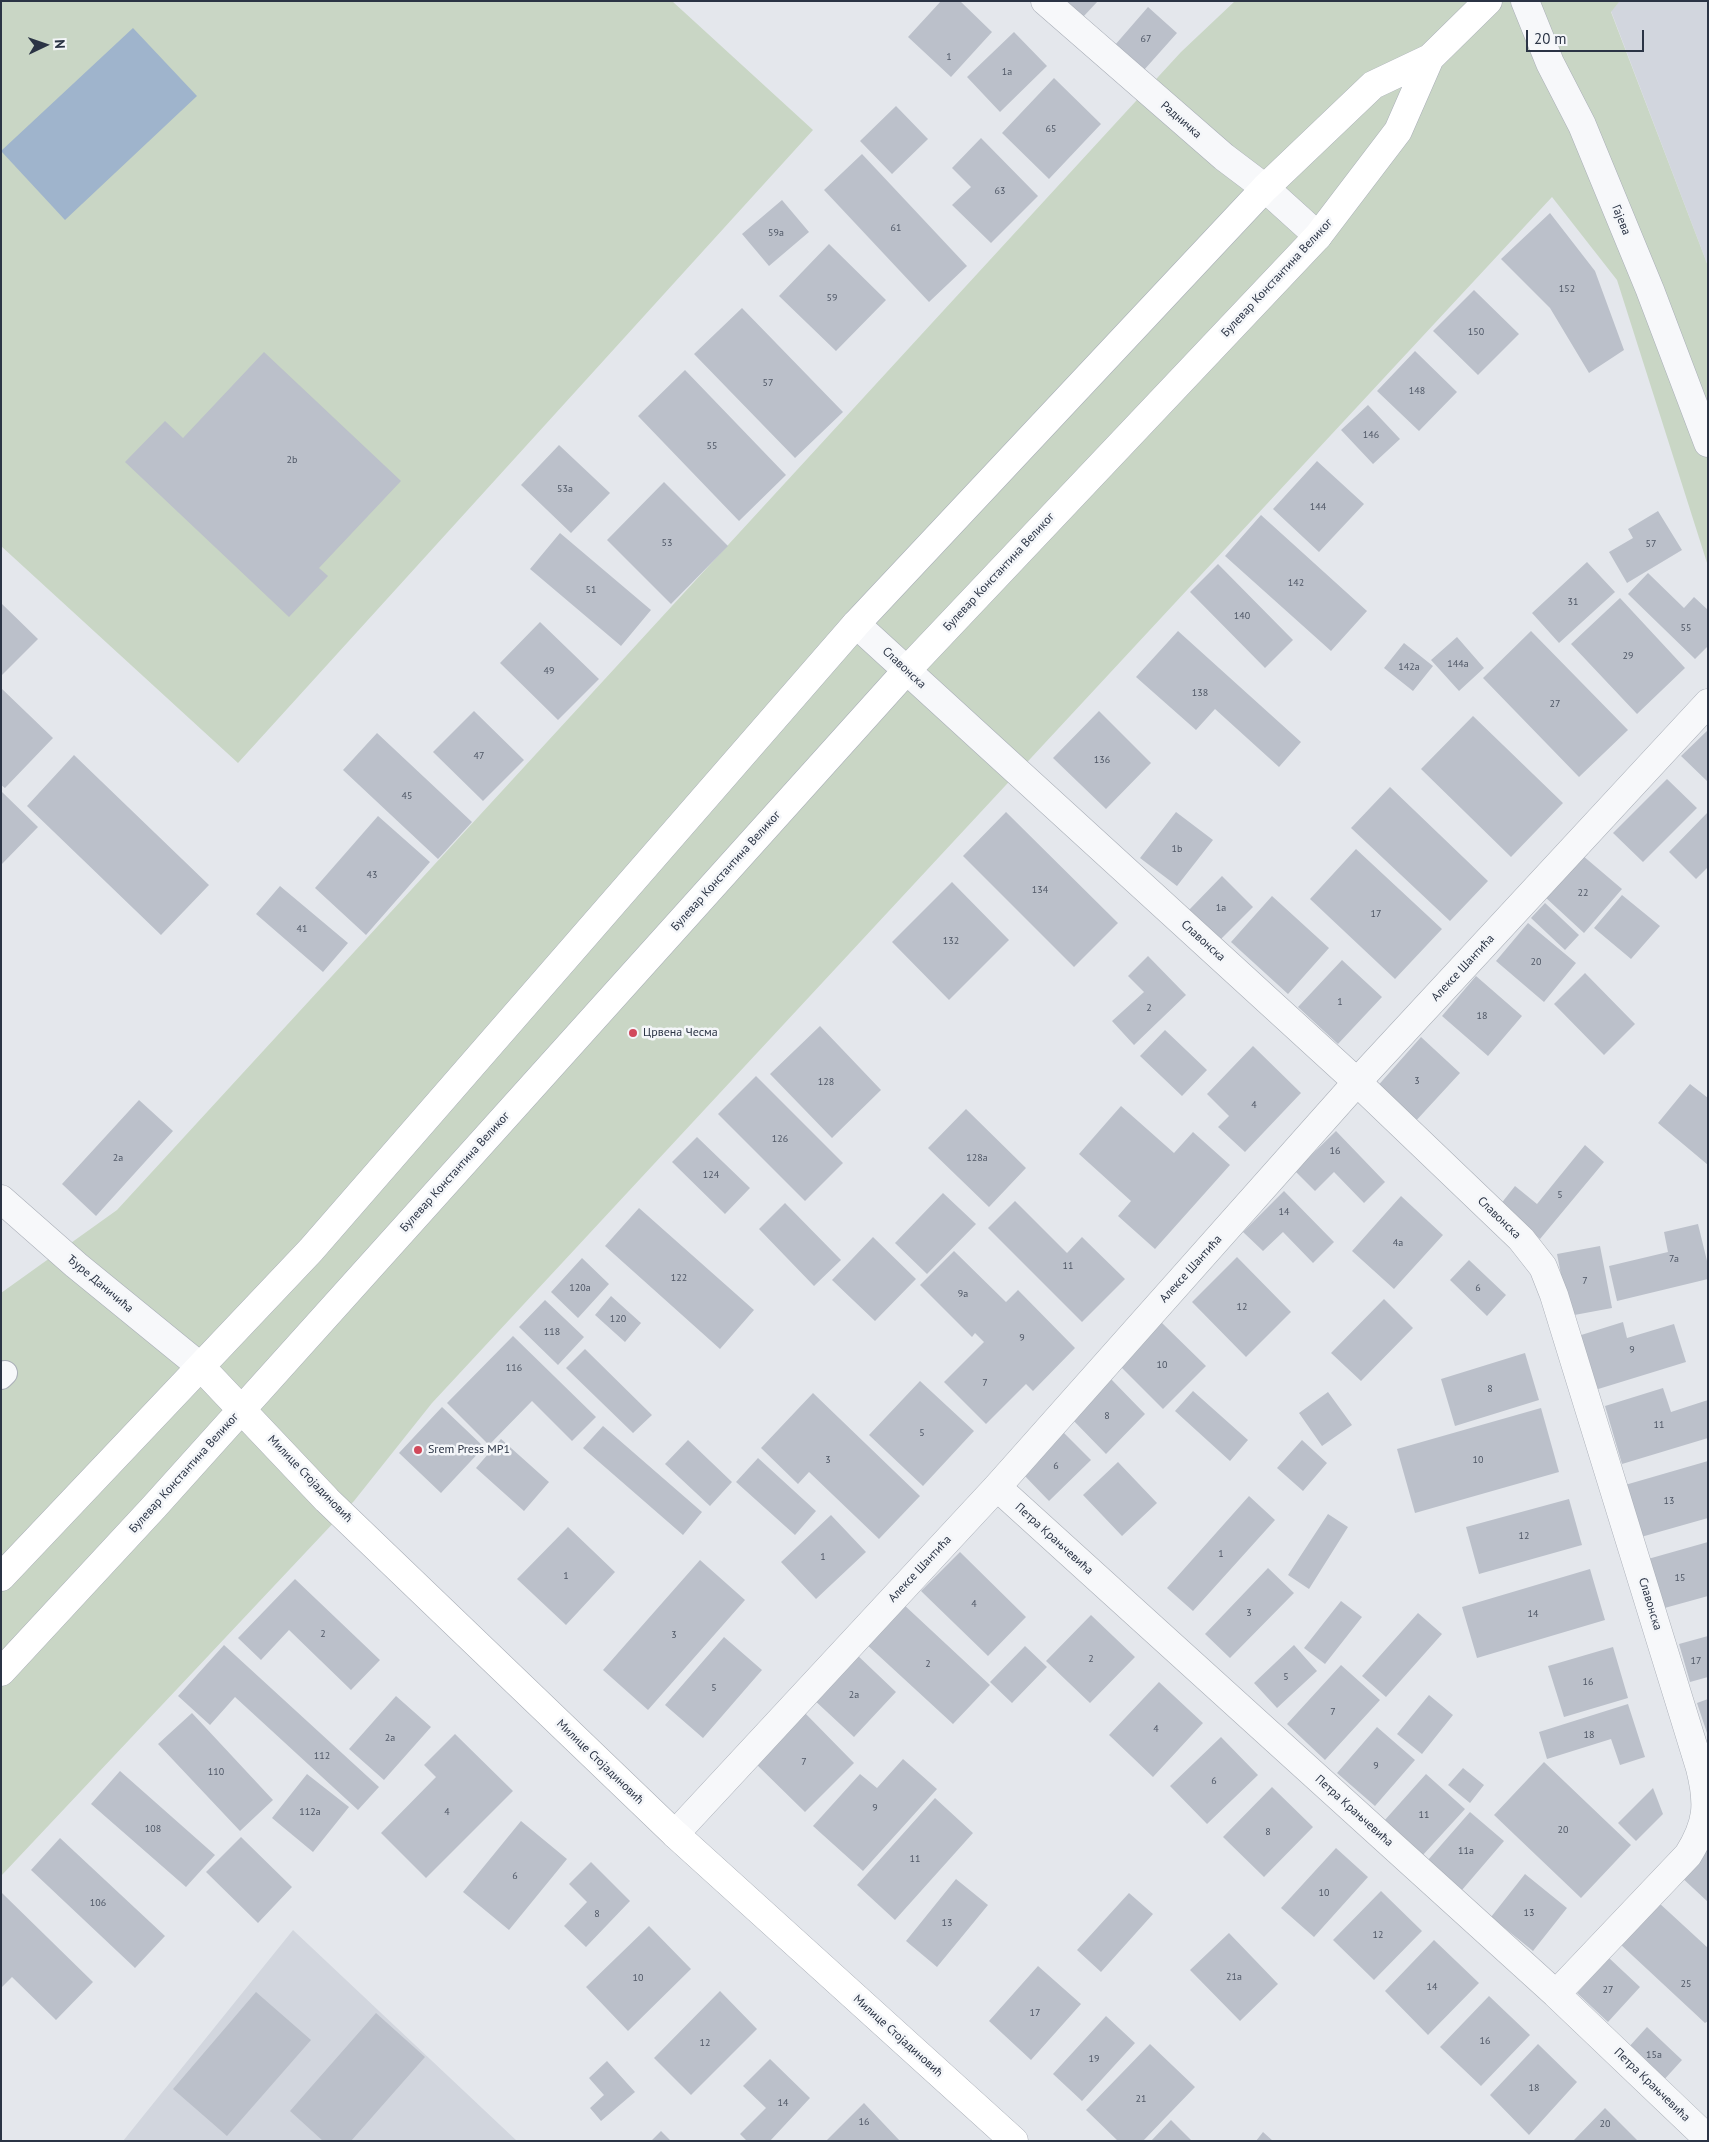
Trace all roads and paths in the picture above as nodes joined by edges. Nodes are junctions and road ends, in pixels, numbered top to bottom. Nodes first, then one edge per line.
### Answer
1 (1045, 1) edge
2 (1488, 1) edge
3 (1525, 1) edge
4 (1430, 58) junction
5 (1264, 188) junction
6 (1318, 236) junction
7 (1708, 443) edge
8 (856, 624) junction
9 (907, 670) junction
10 (1708, 703) edge
11 (1357, 1082) junction
12 (1, 1199) edge
13 (201, 1367) junction
14 (242, 1409) junction
15 (996, 1487) junction
16 (1, 1577) edge
17 (1, 1672) edge
18 (675, 1834) junction
19 (1556, 1994) junction
20 (1708, 2139) edge
21 (1014, 2141) edge

1 - 5 street, Радничка
2 - 4 main road, Булевар Константина Великог
3 - 7 street, Гајева
4 - 5 main road, Булевар Константина Великог
4 - 6 main road, Булевар Константина Великог
5 - 6 street, Радничка
5 - 8 main road, Булевар Константина Великог
6 - 9 main road, Булевар Константина Великог
8 - 9 street, Славонска
8 - 13 main road, Булевар Константина Великог
9 - 11 street, Славонска
9 - 14 main road, Булевар Константина Великог
10 - 11 street, Алексе Шантића
11 - 15 street, Алексе Шантића
11 - 19 street, Славонска
12 - 13 street, Ђуре Даничића
13 - 14 main road, Милице Стојадиновић
13 - 16 main road, Булевар Константина Великог
14 - 17 main road, Булевар Константина Великог
14 - 18 main road, Милице Стојадиновић
15 - 18 street, Алексе Шантића
15 - 19 street, Петра Крањчевића
18 - 21 main road, Милице Стојадиновић
19 - 20 street, Петра Крањчевића

